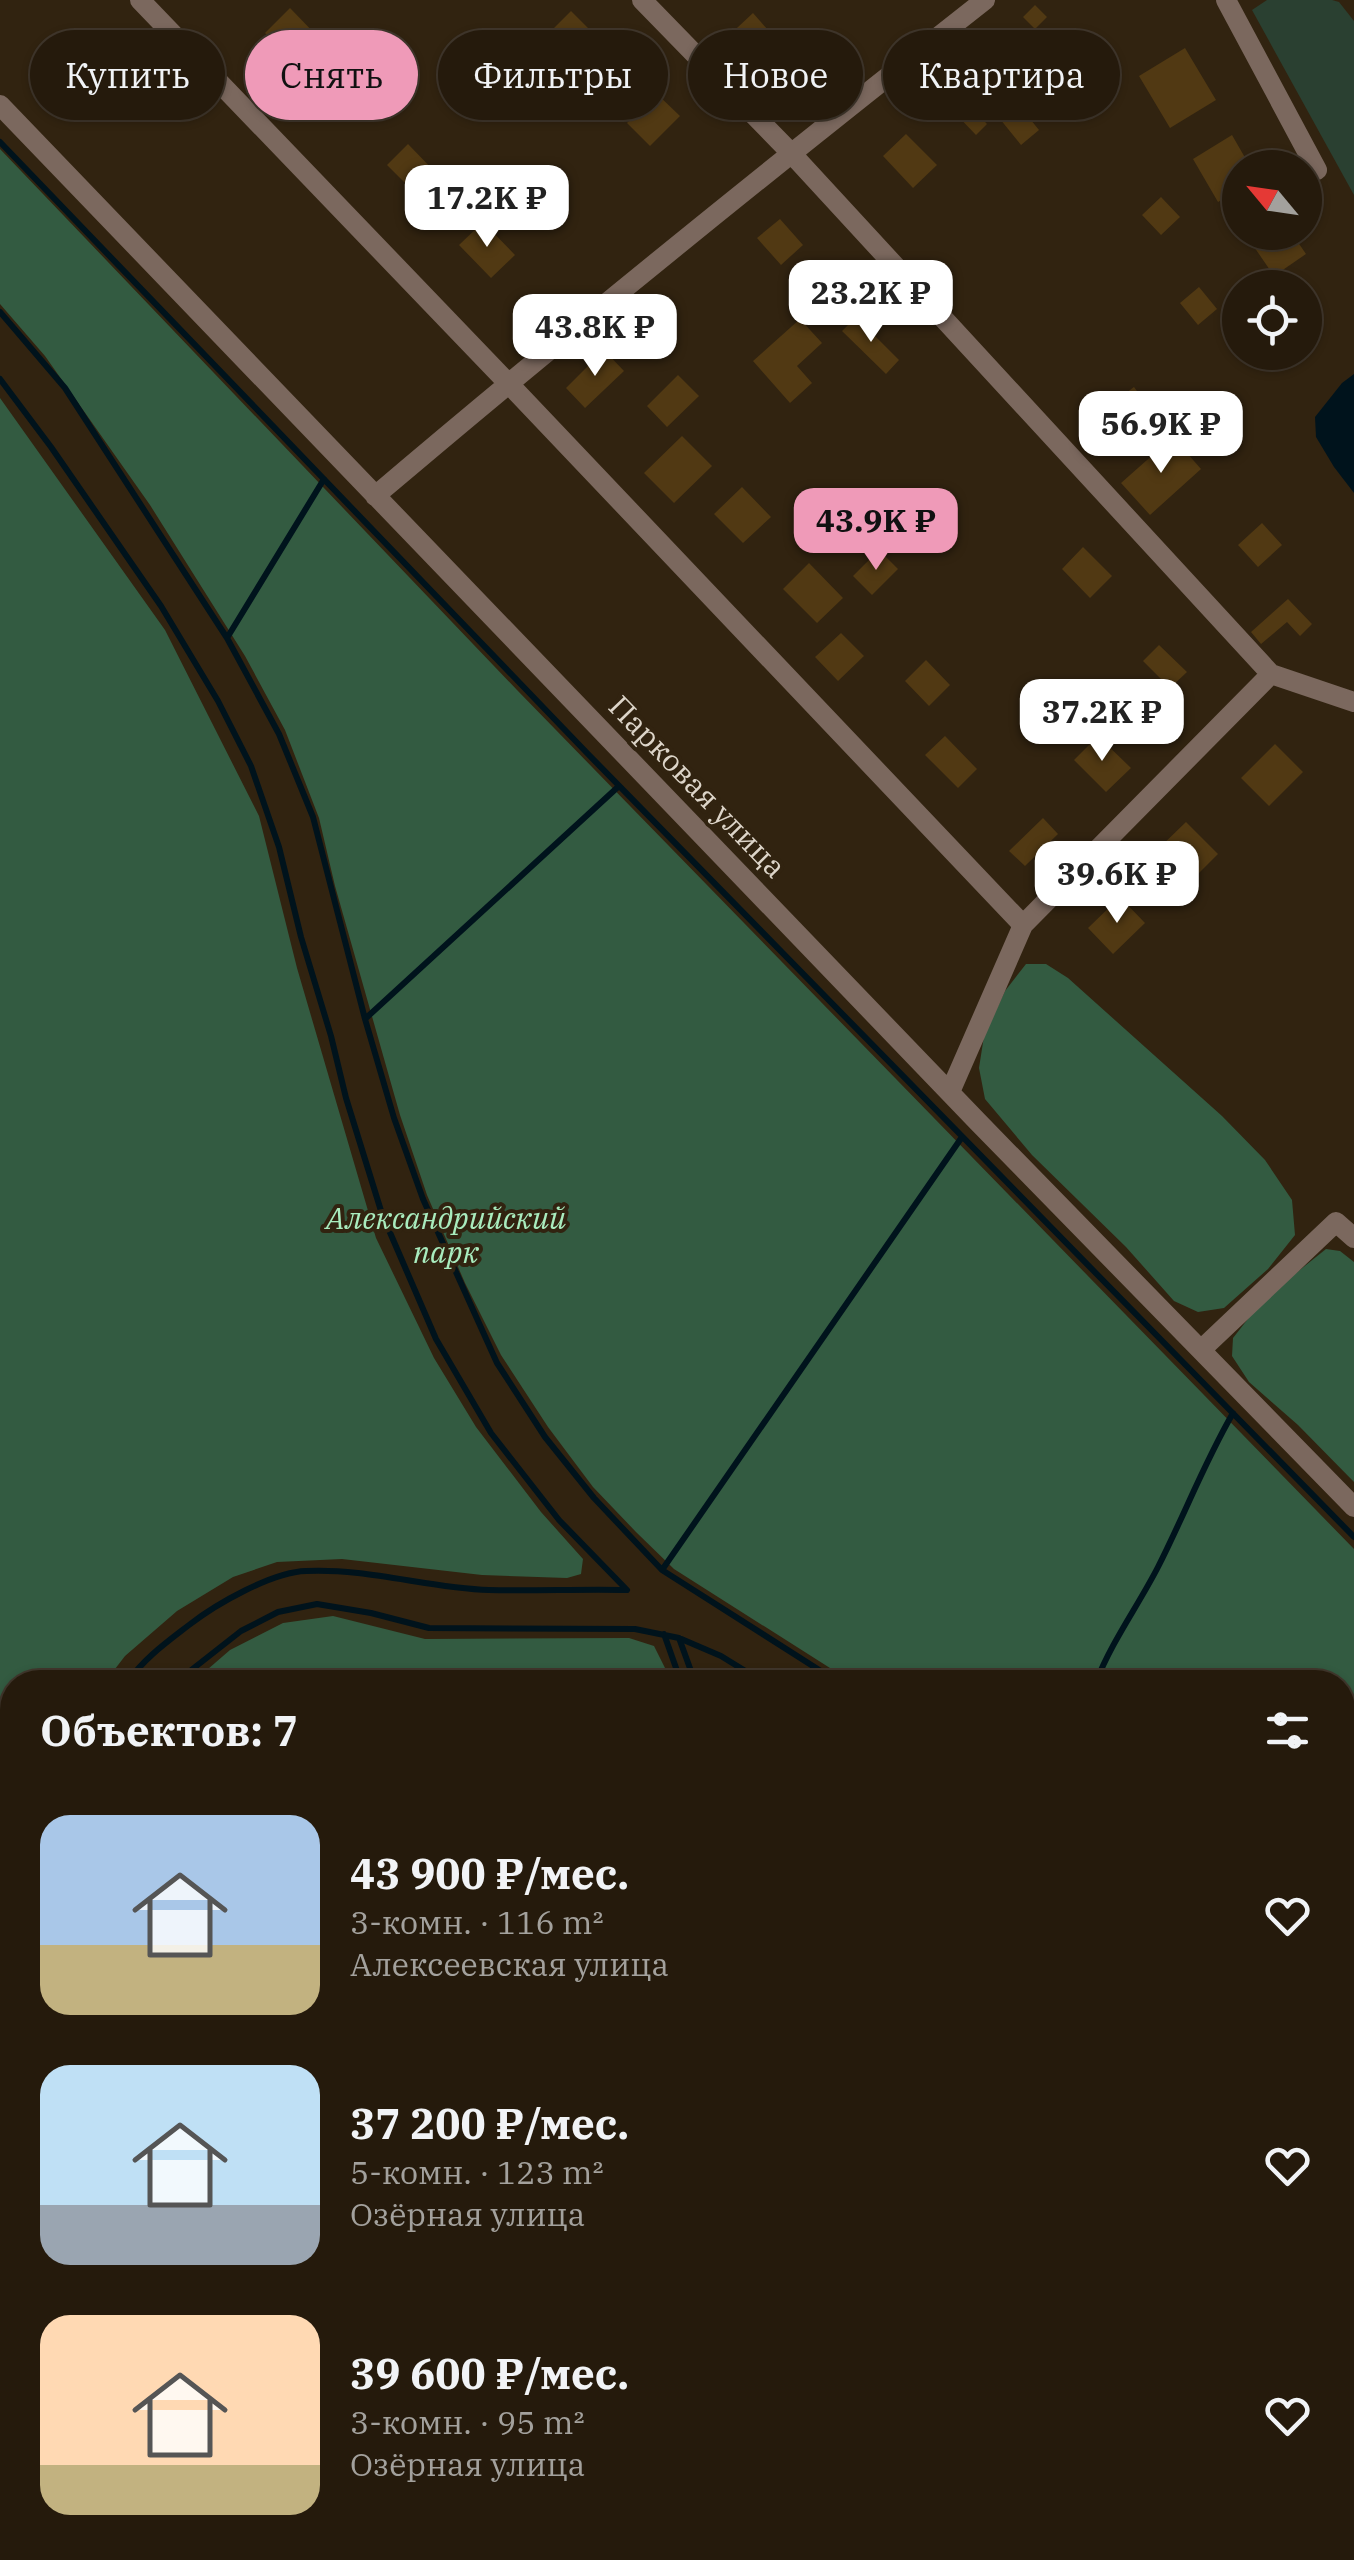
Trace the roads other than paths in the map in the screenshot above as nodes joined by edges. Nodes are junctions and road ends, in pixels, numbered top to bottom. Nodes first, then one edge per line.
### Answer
1 (140, 0) edge
2 (642, 0) edge
3 (985, 0) edge
4 (1230, 1) edge
5 (0, 105) edge
6 (1307, 150) edge
7 (791, 152) junction
8 (508, 383) junction
9 (375, 496) junction
10 (1272, 674) junction
11 (1354, 702) edge
12 (1023, 925) junction
13 (950, 1092) junction
14 (1354, 1238) edge
15 (1202, 1348) junction
16 (1354, 1507) edge

1 - 8 street
2 - 7 street
3 - 7 street
4 - 6 street
5 - 9 street, Парковая улица
7 - 8 street
7 - 10 street
8 - 9 street
8 - 12 street
9 - 13 street, Парковая улица
10 - 11 street
10 - 12 street
12 - 13 street
13 - 15 street, Парковая улица
14 - 15 street
15 - 16 street, Парковая улица

